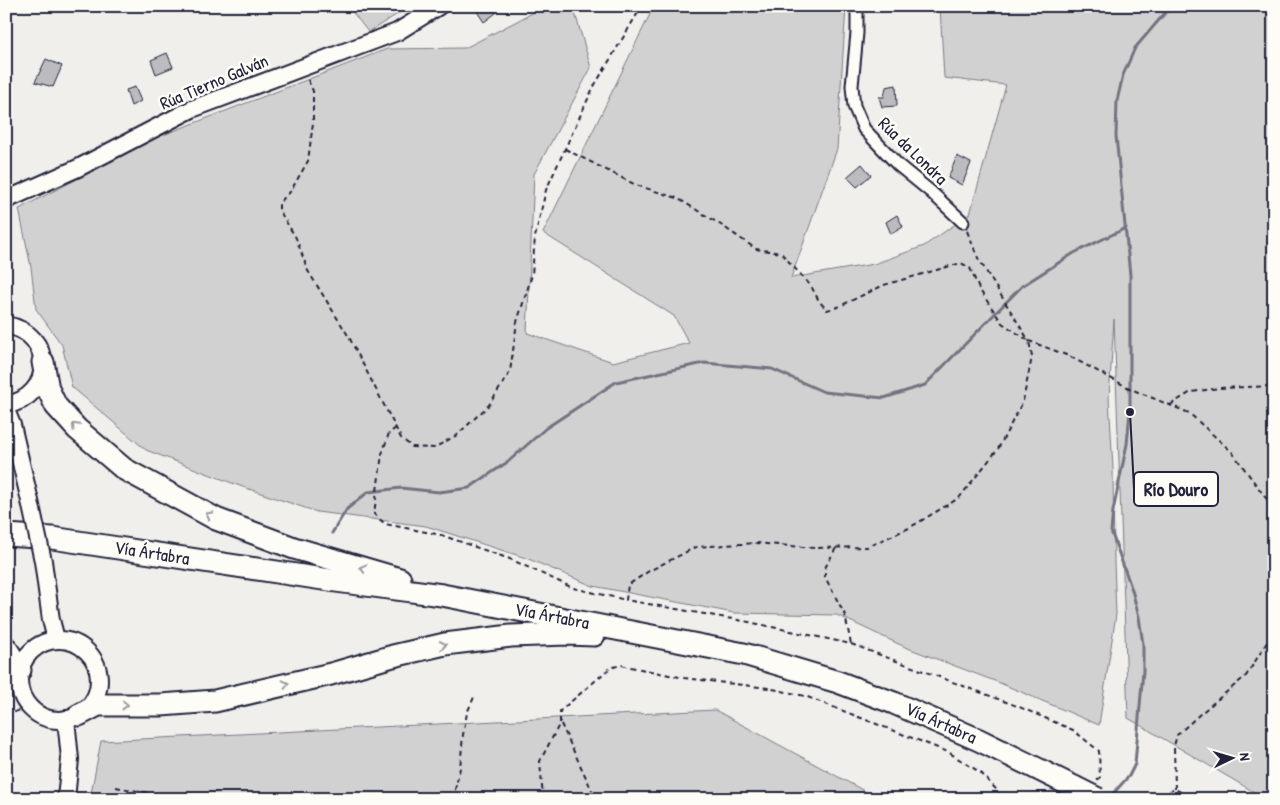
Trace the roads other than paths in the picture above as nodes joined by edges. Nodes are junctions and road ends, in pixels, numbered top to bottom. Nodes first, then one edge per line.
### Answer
1 (438, 6) edge
2 (857, 6) edge
3 (6, 200) edge
4 (963, 222) road end
5 (6, 325) edge
6 (43, 362) junction
7 (6, 405) edge
8 (6, 410) edge
9 (6, 535) edge
10 (442, 595) junction
11 (56, 640) junction
12 (705, 646) junction
13 (6, 648) edge
14 (20, 670) junction
15 (72, 717) junction
16 (1097, 791) edge
17 (66, 799) edge

1 - 3 street, Rúa Tierno Galván
2 - 4 street, Rúa da Londra
5 - 6 street
6 - 7 street
10 -> 6 highway
8 - 11 street, bridge
9 - 10 highway, Vía Ártabra
10 - 12 highway, Vía Ártabra
11 - 14 street
11 - 15 street
15 -> 12 highway
12 - 16 highway, Vía Ártabra, bridge
13 - 14 highway
14 - 15 street
15 - 17 street

